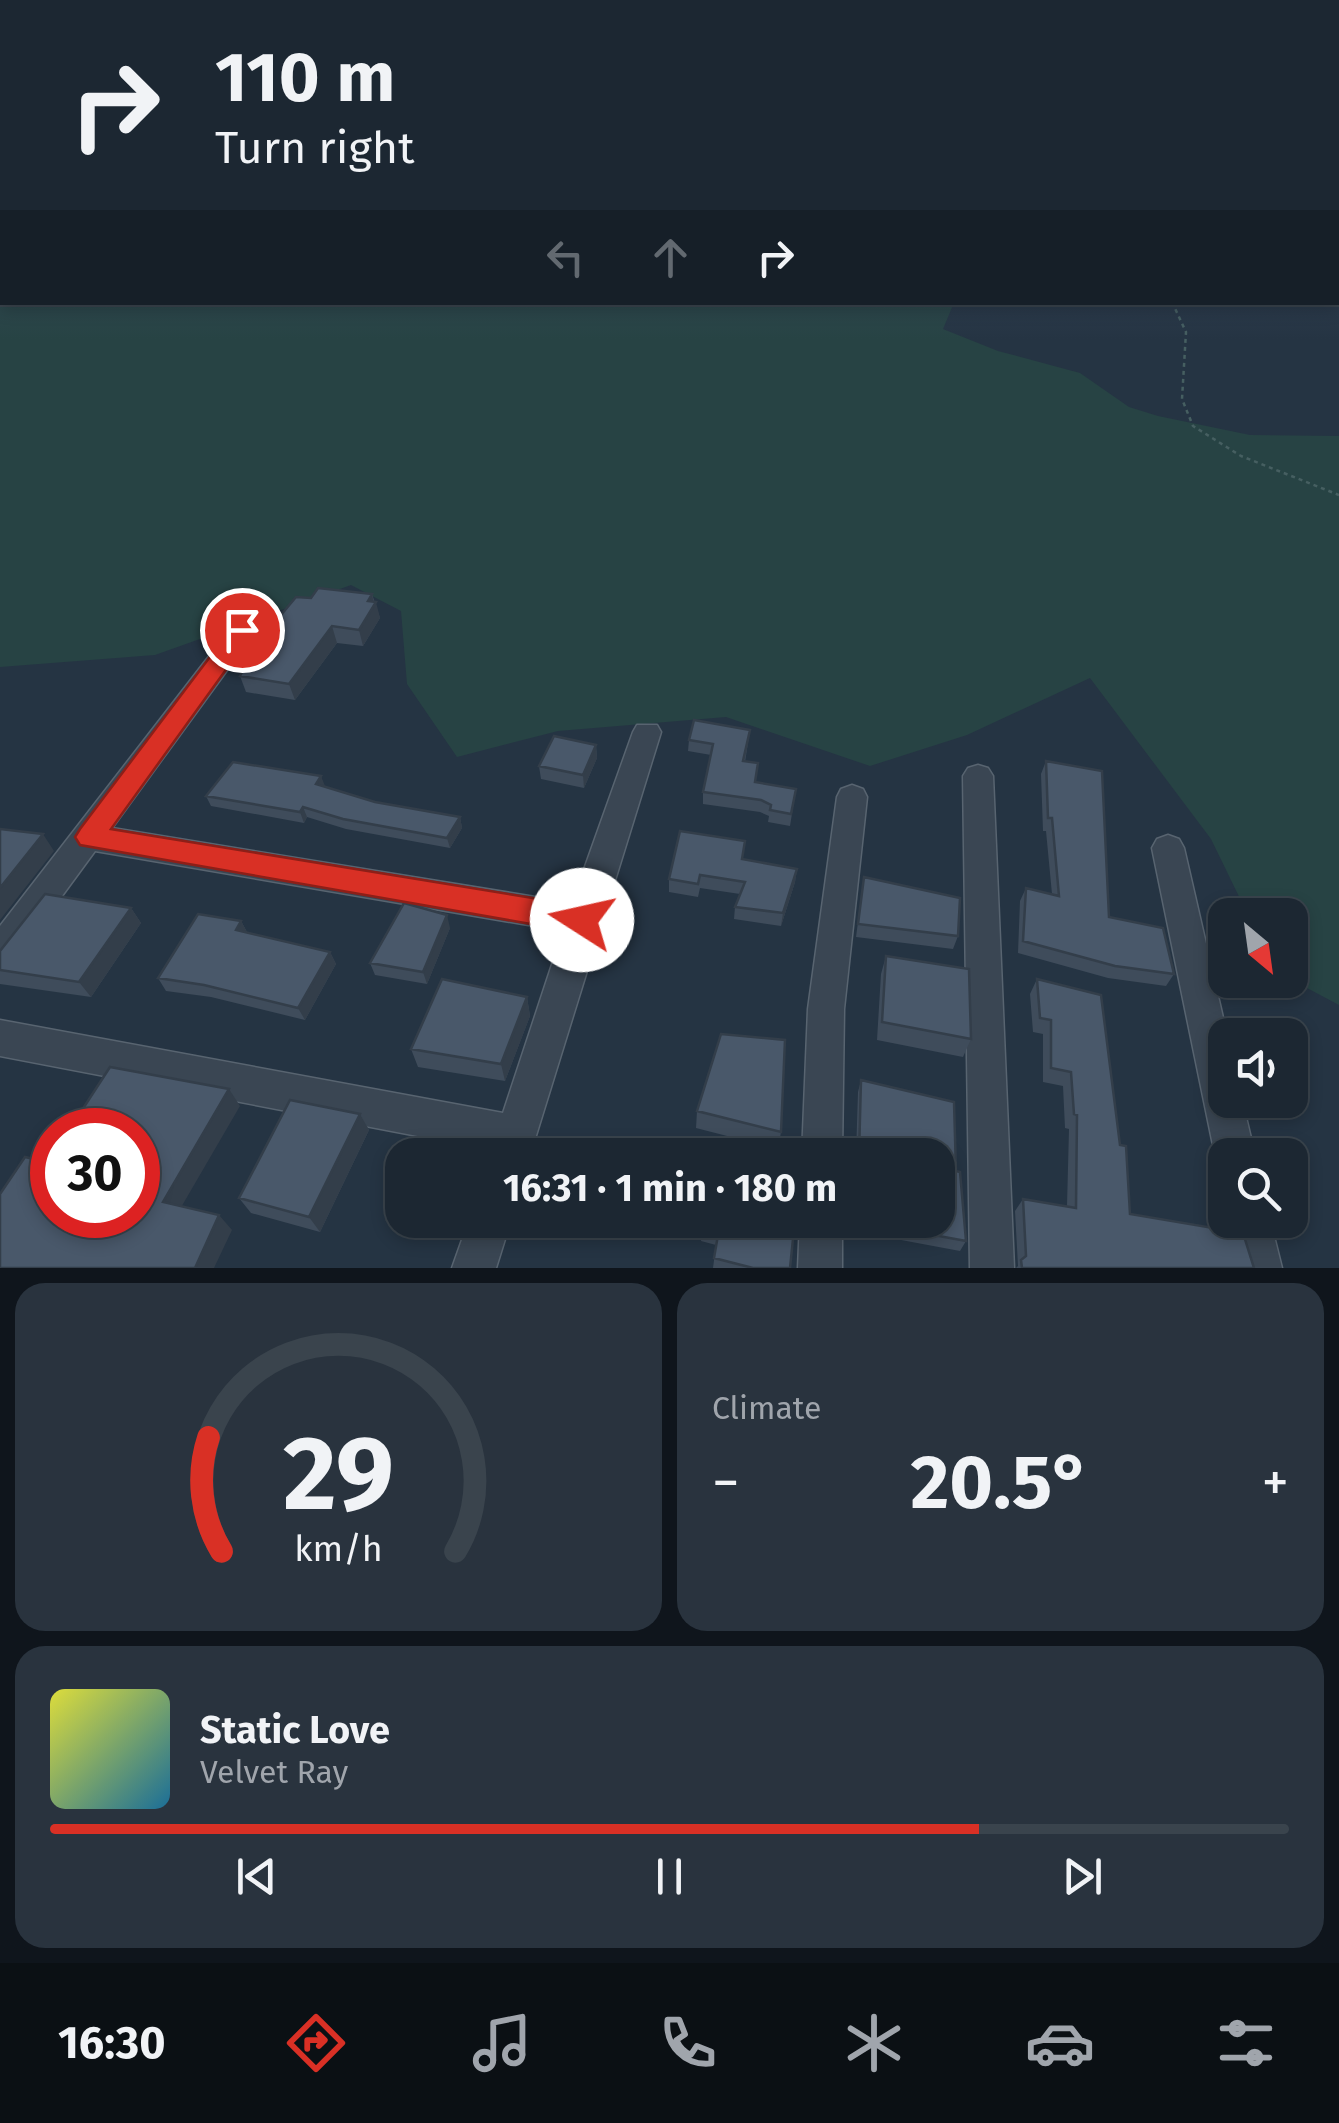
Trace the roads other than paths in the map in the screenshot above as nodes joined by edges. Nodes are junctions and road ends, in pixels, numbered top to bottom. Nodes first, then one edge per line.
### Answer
1 (242, 630) dead end
2 (647, 732) dead end
3 (978, 776) dead end
4 (852, 797) dead end
5 (90, 837) junction
6 (1168, 848) dead end
7 (582, 920) junction
8 (0, 953) edge
9 (0, 1038) edge
10 (479, 1138) edge
11 (515, 1138) edge
12 (822, 1138) edge
13 (1231, 1138) edge
14 (484, 1238) edge
15 (821, 1238) edge
16 (1254, 1238) edge
17 (474, 1268) edge
18 (820, 1268) edge
19 (992, 1268) edge
20 (1260, 1268) edge

1 - 5 street
2 - 7 street
3 - 19 street
4 - 12 street
5 - 7 street
5 - 8 street
6 - 13 street
7 - 11 street
9 - 10 street
14 - 17 street
15 - 18 street
16 - 20 street

